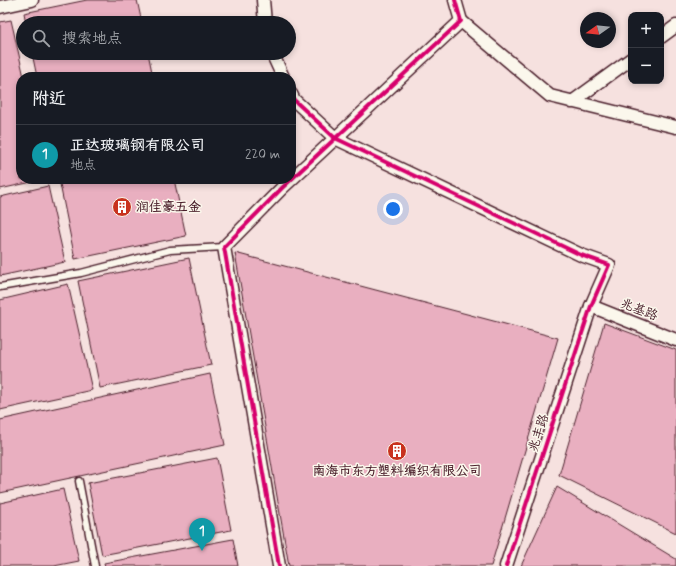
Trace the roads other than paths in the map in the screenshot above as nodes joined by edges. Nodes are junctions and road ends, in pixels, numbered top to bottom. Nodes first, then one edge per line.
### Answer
1 (32, 0) edge
2 (263, 0) edge
3 (456, 0) edge
4 (0, 7) edge
5 (264, 16) edge
6 (461, 21) junction
7 (676, 26) edge
8 (664, 35) edge
9 (275, 60) edge
10 (628, 61) edge
11 (281, 72) edge
12 (296, 102) edge
13 (572, 102) junction
14 (676, 126) edge
15 (335, 138) junction
16 (296, 175) edge
17 (286, 184) edge
18 (224, 247) junction
19 (0, 287) edge
20 (591, 306) junction
21 (676, 340) edge
22 (79, 482) dead end
23 (95, 566) edge
24 (279, 566) edge
25 (506, 566) edge

1 - 4 street
2 - 5 street
3 - 6 street
6 - 13 street
6 - 15 street
7 - 8 street
9 - 11 street
10 - 13 street
12 - 15 street
13 - 14 street
15 - 16 street
15 - 20 street, 兆丰路
17 - 18 street
18 - 19 lane
18 - 24 street
20 - 21 street, 兆基路
20 - 25 street, 兆丰路
22 - 23 lane

